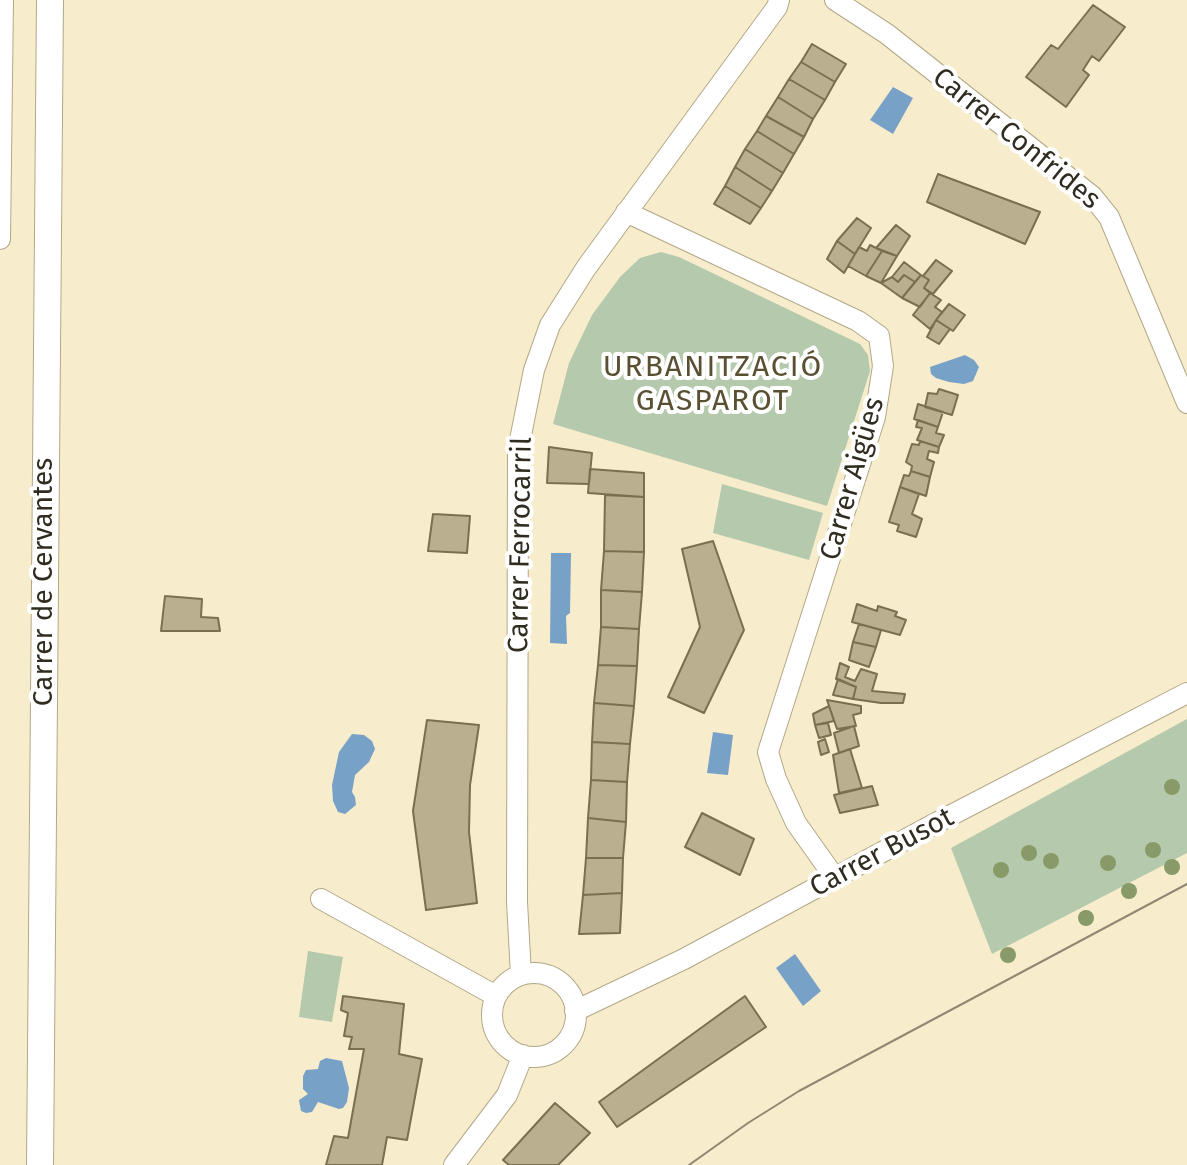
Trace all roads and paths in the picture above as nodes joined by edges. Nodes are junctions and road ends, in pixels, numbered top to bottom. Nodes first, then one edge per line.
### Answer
1 (3, 0) edge
2 (50, 0) edge
3 (779, 0) edge
4 (835, 0) edge
5 (626, 212) junction
6 (0, 239) edge
7 (1187, 403) edge
8 (1187, 693) edge
9 (835, 878) junction
10 (321, 899) dead end
11 (521, 975) junction
12 (496, 996) junction
13 (575, 1011) junction
14 (523, 1055) junction
15 (40, 1165) edge
16 (454, 1165) edge

1 - 6 street
2 - 15 main road, Carrer de Cervantes
3 - 5 street, Carrer Ferrocarril
4 - 7 street, Carrer Confrides
5 - 9 street, Carrer Aigües
5 - 11 street, Carrer Ferrocarril
8 - 9 street, Carrer Busot
9 - 13 street, Carrer Busot
10 - 12 street
11 - 12 street
11 - 13 street
12 - 14 street
13 - 14 street
14 - 16 street

